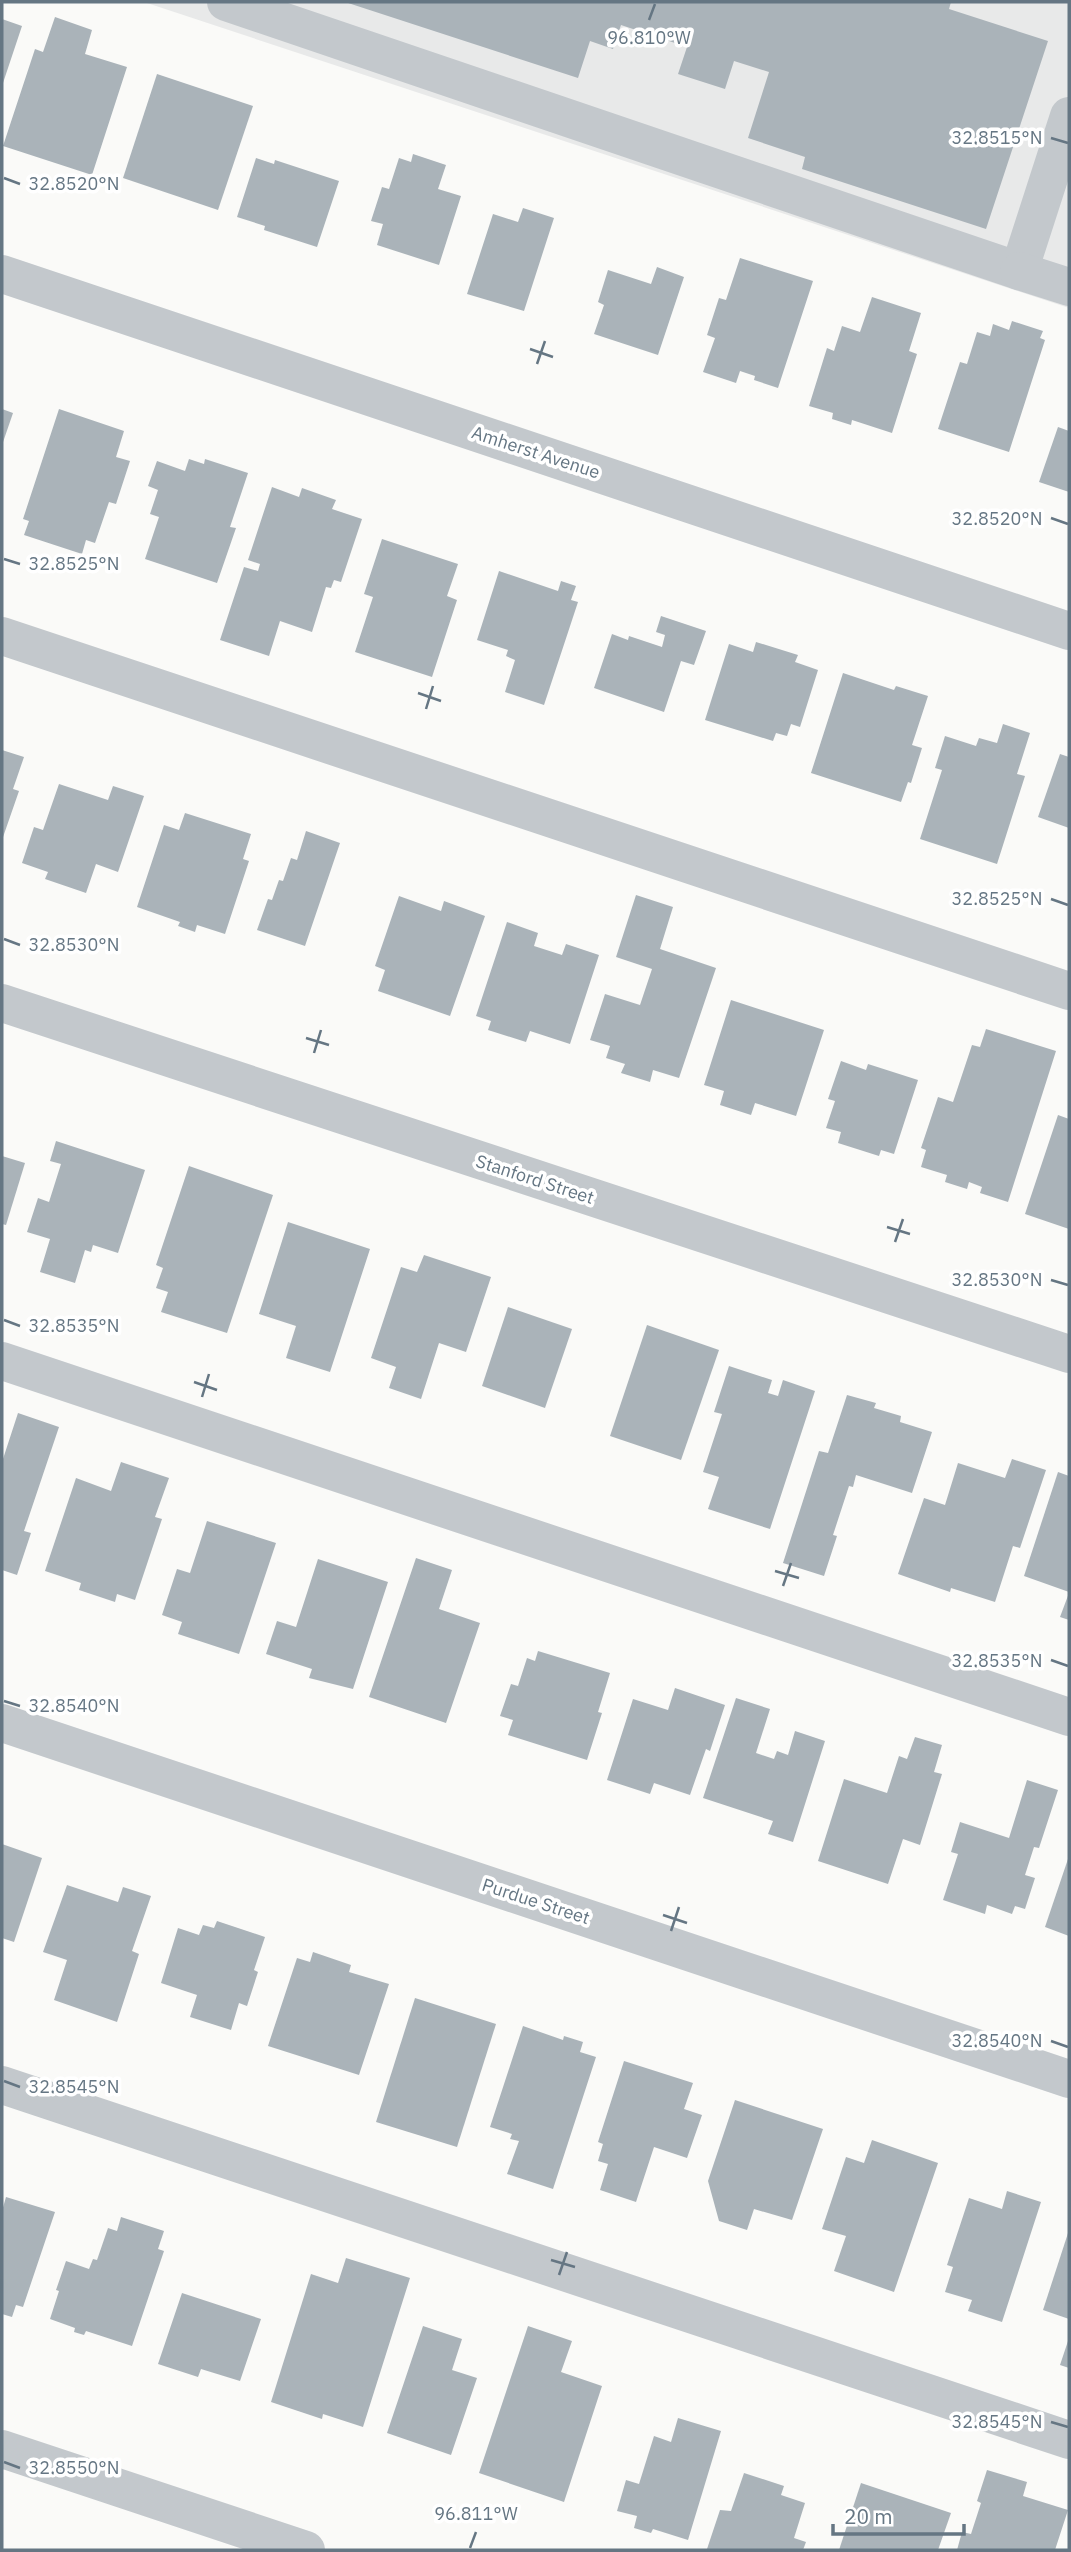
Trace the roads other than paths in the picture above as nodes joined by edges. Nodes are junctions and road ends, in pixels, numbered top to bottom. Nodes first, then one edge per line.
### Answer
1 (226, 2) edge
2 (1069, 116) edge
3 (1020, 271) junction
4 (2, 274) edge
5 (1069, 287) edge
6 (1069, 631) edge
7 (2, 636) edge
8 (1069, 991) edge
9 (2, 1003) edge
10 (1069, 1354) edge
11 (2, 1361) edge
12 (1069, 1717) edge
13 (2, 1723) edge
14 (1069, 2079) edge
15 (2, 2085) edge
16 (1069, 2440) edge
17 (2, 2449) edge
18 (306, 2550) edge

1 - 3 street
2 - 3 street
3 - 5 street
4 - 6 street, Amherst Avenue
7 - 8 street
9 - 10 street, Stanford Street
11 - 12 street
13 - 14 street, Purdue Street
15 - 16 street
17 - 18 street

